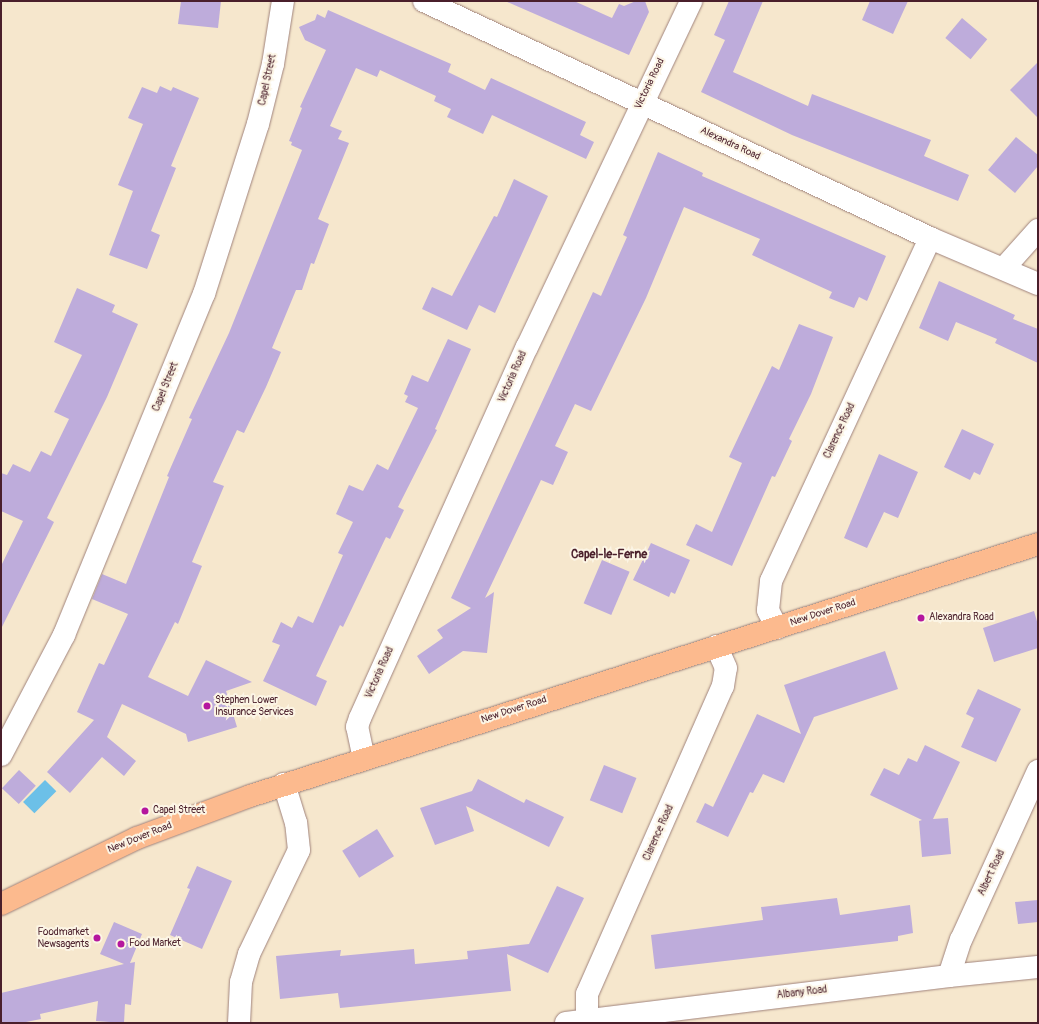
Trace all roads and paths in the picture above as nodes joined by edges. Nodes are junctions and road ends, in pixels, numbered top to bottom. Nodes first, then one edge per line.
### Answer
1 (283, 1) edge
2 (424, 1) edge
3 (691, 1) edge
4 (641, 102) junction
5 (1038, 230) edge
6 (930, 238) junction
7 (1004, 268) junction
8 (1038, 284) edge
9 (1038, 544) edge
10 (777, 628) junction
11 (716, 646) junction
12 (1, 755) edge
13 (364, 759) junction
14 (1038, 771) edge
15 (284, 784) junction
16 (1, 904) edge
17 (1038, 967) edge
18 (949, 976) junction
19 (577, 1022) edge
20 (239, 1023) edge

1 - 12 street, Capel Street
2 - 4 street, Alexandra Road
3 - 4 street, Victoria Road
4 - 6 street, Alexandra Road
4 - 13 street, Victoria Road
5 - 7 street
6 - 7 street, Alexandra Road
6 - 10 street, Clarence Road
7 - 8 street, Alexandra Road
9 - 10 main road, New Dover Road
10 - 11 main road, New Dover Road
11 - 13 main road, New Dover Road
11 - 19 street, Clarence Road
13 - 15 main road, New Dover Road
14 - 18 street, Albert Road
15 - 16 main road, New Dover Road
15 - 20 street
17 - 18 street, Albany Road
18 - 19 street, Albany Road

